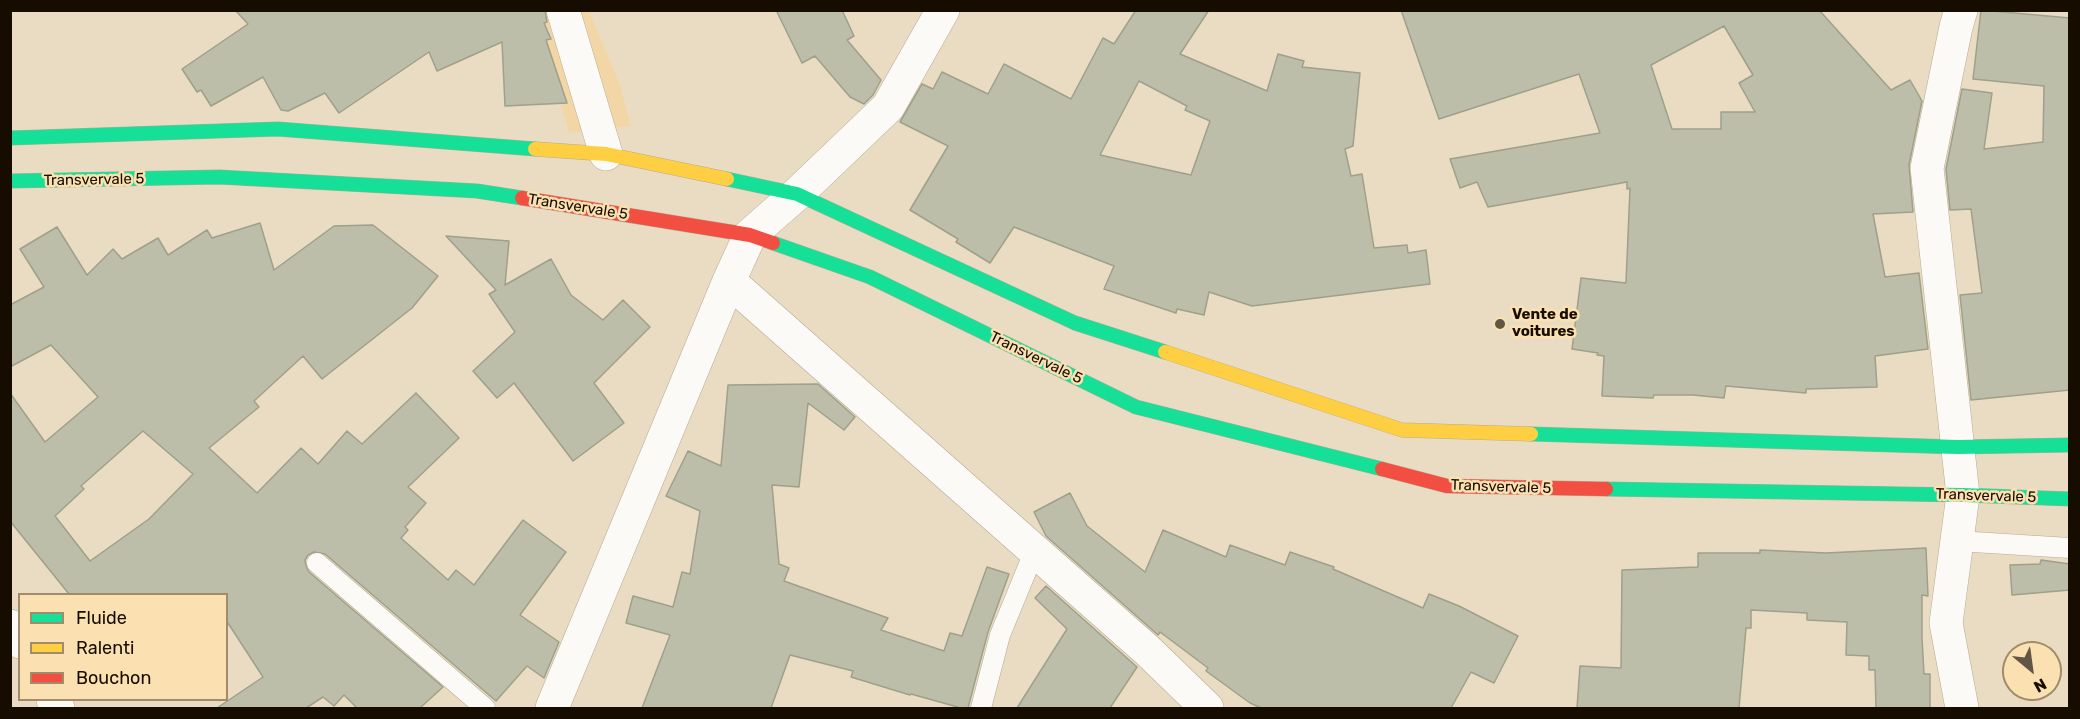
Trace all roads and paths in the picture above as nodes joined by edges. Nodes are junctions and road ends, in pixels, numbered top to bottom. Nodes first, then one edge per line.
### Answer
1 (563, 10) edge
2 (943, 10) edge
3 (1951, 16) edge
4 (10, 138) edge
5 (606, 154) junction
6 (10, 182) edge
7 (797, 194) junction
8 (750, 235) junction
9 (729, 281) junction
10 (2070, 445) edge
11 (1958, 447) junction
12 (1963, 495) junction
13 (2070, 499) edge
14 (1957, 541) junction
15 (2070, 548) edge
16 (1035, 550) junction
17 (317, 563) dead end
18 (10, 626) edge
19 (18, 639) edge
20 (485, 708) edge
21 (552, 708) edge
22 (981, 708) edge
23 (1207, 708) edge
24 (1962, 708) edge

1 - 5 street
2 - 7 street
3 - 11 street
4 - 5 street
5 - 7 street
6 - 8 street, Transvervale 5
7 - 8 street
7 - 11 street
8 - 9 street
8 - 12 street, Transvervale 5
9 - 16 street
9 - 21 street
10 - 11 street
11 - 12 street
12 - 13 street, Transvervale 5
12 - 14 street
14 - 15 lane
14 - 24 street
16 - 22 lane
16 - 23 street
17 - 20 lane
18 - 19 street

